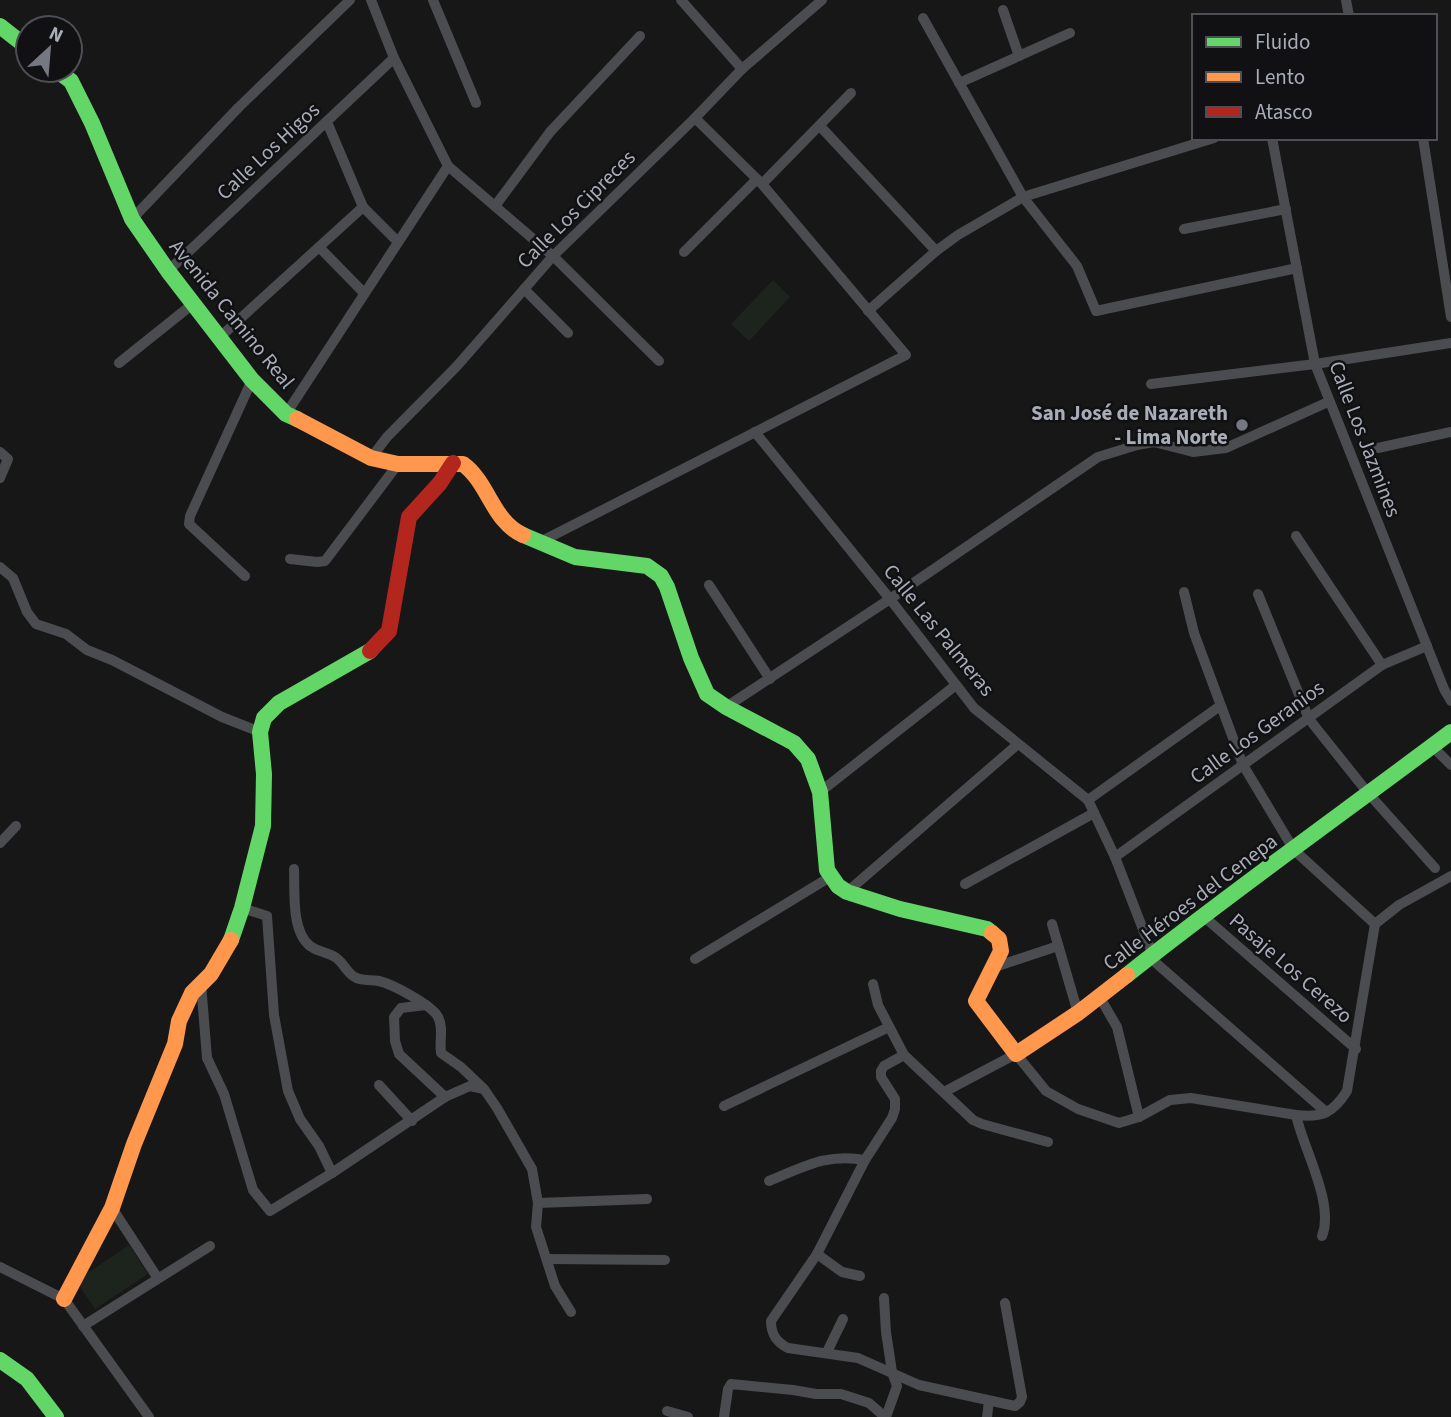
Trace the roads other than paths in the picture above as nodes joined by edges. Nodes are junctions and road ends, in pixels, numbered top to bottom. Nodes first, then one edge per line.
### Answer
1 (350, 0) edge
2 (371, 0) edge
3 (433, 0) edge
4 (681, 0) edge
5 (821, 1) edge
6 (1003, 10) dead end
7 (923, 18) dead end
8 (0, 26) edge
9 (1070, 33) dead end
10 (640, 36) dead end
11 (14, 37) edge
12 (1019, 56) junction
13 (394, 58) junction
14 (743, 69) junction
15 (958, 83) junction
16 (72, 84) edge
17 (850, 93) dead end
18 (476, 103) dead end
19 (695, 118) junction
20 (327, 122) junction
21 (820, 126) junction
22 (1208, 140) edge
23 (1272, 140) edge
24 (1423, 140) edge
25 (448, 166) junction
26 (759, 181) junction
27 (1023, 197) junction
28 (495, 206) junction
29 (363, 208) junction
30 (1286, 209) junction
31 (132, 219) junction
32 (1184, 229) dead end
33 (398, 242) junction
34 (319, 247) junction
35 (936, 251) junction
36 (684, 252) dead end
37 (553, 256) junction
38 (1297, 268) junction
39 (168, 271) junction
40 (524, 289) junction
41 (364, 293) junction
42 (194, 303) junction
43 (868, 311) junction
44 (1451, 317) edge
45 (568, 333) dead end
46 (220, 337) junction
47 (1451, 343) edge
48 (659, 360) dead end
49 (119, 363) dead end
50 (1315, 364) junction
51 (252, 380) junction
52 (1152, 384) dead end
53 (1328, 402) junction
54 (286, 414) junction
55 (755, 432) junction
56 (1451, 432) edge
57 (1378, 448) dead end
58 (0, 452) edge
59 (370, 458) junction
60 (453, 463) junction
61 (398, 464) junction
62 (0, 478) edge
63 (1296, 536) dead end
64 (542, 541) junction
65 (290, 559) dead end
66 (0, 567) edge
67 (245, 576) dead end
68 (709, 585) dead end
69 (1184, 592) dead end
70 (1258, 594) dead end
71 (891, 599) junction
72 (1427, 646) junction
73 (1382, 665) junction
74 (770, 678) junction
75 (956, 685) junction
76 (1451, 701) edge
77 (1220, 706) junction
78 (726, 707) junction
79 (1309, 719) junction
80 (260, 732) junction
81 (1451, 732) edge
82 (1018, 744) junction
83 (1432, 746) junction
84 (1243, 765) junction
85 (1451, 765) edge
86 (820, 792) junction
87 (1368, 793) junction
88 (1088, 800) junction
89 (1094, 813) junction
90 (16, 826) dead end
91 (0, 843) edge
92 (1294, 850) junction
93 (1115, 858) junction
94 (1434, 868) dead end
95 (294, 869) dead end
96 (1451, 876) edge
97 (830, 877) junction
98 (965, 884) dead end
99 (847, 892) junction
100 (242, 908) junction
101 (1202, 915) junction
102 (1052, 923) dead end
103 (1375, 924) junction
104 (1058, 946) junction
105 (1154, 954) junction
106 (695, 959) dead end
107 (995, 967) junction
108 (201, 983) junction
109 (873, 984) dead end
110 (1099, 996) junction
111 (426, 1005) junction
112 (1078, 1013) junction
113 (889, 1027) junction
114 (1356, 1049) junction
115 (1016, 1054) junction
116 (904, 1055) junction
117 (379, 1085) dead end
118 (484, 1089) junction
119 (944, 1092) junction
120 (445, 1097) junction
121 (723, 1106) dead end
122 (1326, 1112) junction
123 (1296, 1115) junction
124 (1139, 1117) junction
125 (412, 1121) junction
126 (1048, 1142) dead end
127 (865, 1160) junction
128 (332, 1174) junction
129 (769, 1181) dead end
130 (647, 1199) dead end
131 (538, 1203) junction
132 (111, 1208) junction
133 (1322, 1236) dead end
134 (210, 1246) dead end
135 (817, 1254) junction
136 (548, 1259) junction
137 (665, 1260) dead end
138 (0, 1267) edge
139 (860, 1276) dead end
140 (158, 1277) junction
141 (884, 1298) dead end
142 (64, 1299) junction
143 (1004, 1303) dead end
144 (571, 1312) dead end
145 (843, 1319) dead end
146 (83, 1326) junction
147 (827, 1352) junction
148 (0, 1360) edge
149 (892, 1372) junction
150 (989, 1401) junction
151 (667, 1411) dead end
152 (56, 1417) edge
153 (149, 1417) edge
154 (688, 1417) edge
155 (724, 1417) edge
156 (886, 1417) edge
157 (987, 1417) edge

1 - 31 street
2 - 13 street
3 - 18 street
4 - 14 street
5 - 14 street, Calle Los Cipreces
6 - 12 street
7 - 15 street
8 - 11 street
9 - 12 street
10 - 28 street
12 - 15 street
13 - 20 street, Calle Los Higos
13 - 25 street
14 - 19 street, Calle Los Cipreces
15 - 27 street
16 - 31 street, Avenida Camino Real
17 - 21 street
19 - 26 street
19 - 37 street, Calle Los Cipreces
20 - 29 street
20 - 39 street, Calle Los Higos
21 - 26 street
21 - 35 street
22 - 27 street
23 - 30 street, Calle Los Jazmines
24 - 44 street
25 - 28 street
25 - 33 street
26 - 36 street
26 - 43 street
27 - 35 street
27 - 38 street
28 - 37 street
29 - 33 street
29 - 34 street
30 - 32 street
30 - 38 street, Calle Los Jazmines
31 - 39 street, Avenida Camino Real
33 - 41 street
34 - 41 street
34 - 46 street
35 - 43 street
37 - 40 street, Calle Los Cipreces
37 - 48 street
38 - 50 street, Calle Los Jazmines
39 - 42 street, Avenida Camino Real
40 - 45 street
40 - 59 street, Calle Los Cipreces
41 - 54 street
42 - 46 street, Avenida Camino Real
42 - 49 street
43 - 55 street
46 - 51 street, Avenida Camino Real
47 - 50 street
50 - 52 street
50 - 53 street, Calle Los Jazmines
51 - 54 street, Avenida Camino Real
51 - 67 street
53 - 71 street
53 - 72 street, Calle Los Jazmines
54 - 59 street, Avenida Camino Real
55 - 64 street
55 - 71 street, Calle Las Palmeras
56 - 57 street
58 - 62 street
59 - 61 street, Avenida Camino Real
60 - 61 street, Avenida Camino Real
60 - 64 street
60 - 80 street
61 - 65 street
63 - 73 street
64 - 78 street
66 - 80 street
68 - 74 street
69 - 77 street
70 - 79 street
71 - 74 street
71 - 75 street, Calle Las Palmeras
72 - 73 street, Calle Los Geranios
72 - 76 street, Calle Los Jazmines
73 - 79 street, Calle Los Geranios
74 - 78 street
75 - 82 street, Calle Las Palmeras
75 - 86 street
77 - 84 street
77 - 88 street
78 - 86 street
79 - 84 street, Calle Los Geranios
79 - 87 street
80 - 100 street
81 - 83 street, Calle Héroes del Cenepa
82 - 88 street, Calle Las Palmeras
82 - 99 street
83 - 85 street
83 - 87 street, Calle Héroes del Cenepa
84 - 92 street
84 - 93 street, Calle Los Geranios
86 - 97 street
87 - 92 street, Calle Héroes del Cenepa
87 - 94 street
88 - 89 street, Calle Las Palmeras
89 - 93 street, Calle Las Palmeras
89 - 98 street
90 - 91 street
92 - 101 street, Calle Héroes del Cenepa
92 - 103 street
93 - 105 street, Calle Las Palmeras
95 - 111 street
96 - 103 street
97 - 99 street
97 - 106 street
99 - 107 street
100 - 108 street
100 - 128 street
101 - 105 street, Calle Héroes del Cenepa
101 - 114 street, Pasaje Los Cerezo
102 - 104 street
103 - 114 street
104 - 107 street
104 - 112 street
105 - 110 street, Calle Héroes del Cenepa
105 - 122 street, Calle Las Palmeras
107 - 115 street
108 - 128 street
108 - 132 street
109 - 113 street
110 - 112 street, Calle Héroes del Cenepa
110 - 124 street
111 - 118 street
111 - 120 street
112 - 115 street, Calle Héroes del Cenepa
113 - 116 street
113 - 121 street
114 - 122 street
115 - 119 street, Calle Héroes del Cenepa
115 - 124 street
116 - 119 street
116 - 127 street
117 - 125 street
118 - 120 street
118 - 131 street
119 - 126 street
120 - 125 street
122 - 123 street
123 - 124 street
123 - 133 street
125 - 128 street
127 - 129 street
127 - 135 street
130 - 131 street
131 - 136 street
132 - 140 street
132 - 142 street
134 - 140 street
135 - 139 street
135 - 147 street
136 - 137 street
136 - 144 street
138 - 142 street
140 - 146 street
141 - 149 street
142 - 146 street
143 - 150 street
145 - 147 street
146 - 153 street
147 - 149 street
148 - 152 street
149 - 150 street
149 - 156 street
150 - 157 street
151 - 154 street
155 - 156 street

